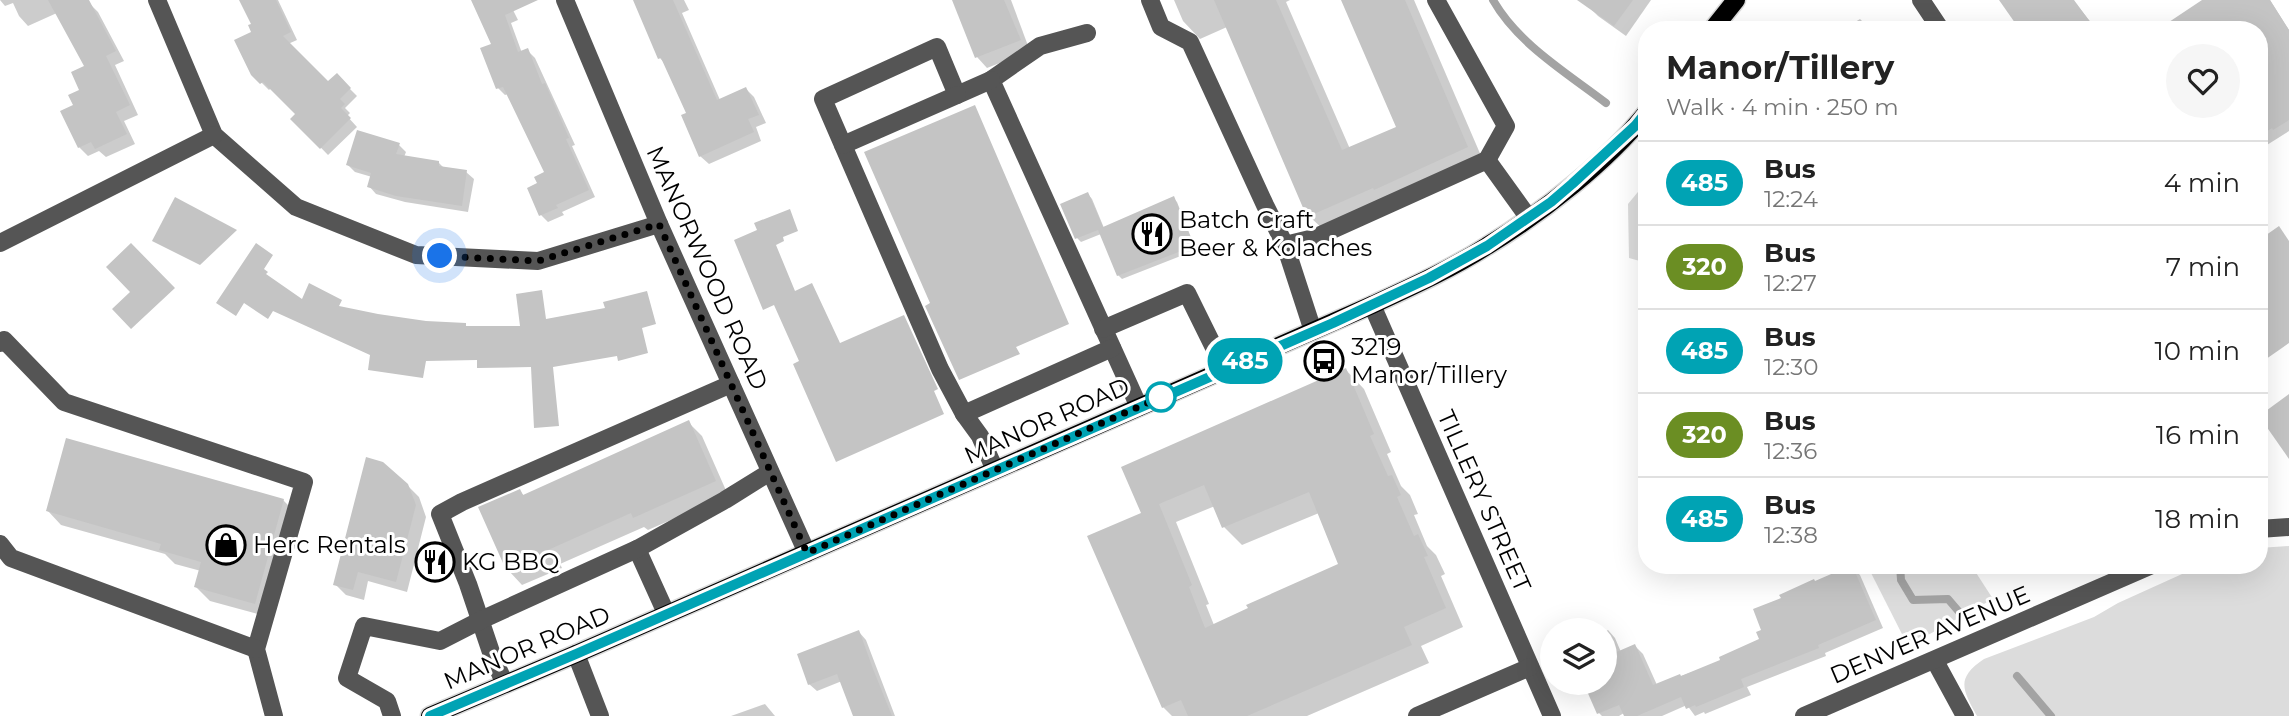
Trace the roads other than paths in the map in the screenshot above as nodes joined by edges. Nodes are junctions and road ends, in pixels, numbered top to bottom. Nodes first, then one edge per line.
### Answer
1 (157, 0) edge
2 (565, 0) edge
3 (1150, 0) edge
4 (1436, 0) edge
5 (1736, 0) edge
6 (1921, 0) edge
7 (1719, 21) edge
8 (1935, 21) edge
9 (1087, 33) dead end
10 (991, 80) junction
11 (957, 95) junction
12 (1638, 122) edge
13 (214, 135) junction
14 (843, 145) junction
15 (1487, 160) junction
16 (1528, 218) junction
17 (659, 224) junction
18 (0, 243) edge
19 (1285, 245) junction
20 (1372, 305) junction
21 (1103, 329) junction
22 (1313, 331) junction
23 (0, 343) edge
24 (1112, 348) junction
25 (1224, 370) junction
26 (731, 384) junction
27 (1139, 407) junction
28 (964, 414) junction
29 (995, 470) junction
30 (770, 472) junction
31 (2268, 522) edge
32 (2285, 527) edge
33 (0, 544) edge
34 (637, 549) junction
35 (807, 553) junction
36 (2127, 574) edge
37 (666, 613) junction
38 (481, 620) junction
39 (256, 649) junction
40 (576, 654) junction
41 (1935, 661) junction
42 (1530, 667) junction
43 (505, 684) junction
44 (438, 714) edge
45 (274, 716) edge
46 (392, 716) edge
47 (600, 716) edge
48 (1417, 716) edge
49 (1552, 716) edge
50 (1804, 716) edge
51 (1965, 716) edge

1 - 13 street
2 - 17 street, MANORWOOD ROAD
3 - 19 street
4 - 15 street
5 - 7 main road
6 - 8 street
9 - 10 street
10 - 11 street
10 - 21 street
11 - 14 street
11 - 14 street
12 - 16 main road, MANOR ROAD
13 - 17 street
13 - 18 street
14 - 28 street
15 - 16 street
15 - 19 street
16 - 20 main road, MANOR ROAD
17 - 26 street, MANORWOOD ROAD
19 - 22 street
20 - 22 main road, MANOR ROAD
20 - 42 street, TILLERY STREET
21 - 24 street
21 - 25 street
22 - 25 main road, MANOR ROAD
23 - 39 street
24 - 27 street
24 - 28 street
25 - 27 main road, MANOR ROAD
26 - 30 street, MANORWOOD ROAD
26 - 38 street
27 - 29 main road, MANOR ROAD
28 - 29 street
29 - 35 main road, MANOR ROAD
30 - 34 street
30 - 35 street, MANORWOOD ROAD
31 - 32 street
33 - 39 street
34 - 37 street
34 - 38 street
35 - 37 main road, MANOR ROAD
36 - 41 street, DENVER AVENUE
37 - 40 main road, MANOR ROAD
38 - 43 street
38 - 46 street
39 - 45 street
40 - 43 main road, MANOR ROAD
40 - 47 street
41 - 50 street, DENVER AVENUE
41 - 51 street
42 - 48 street
42 - 49 street, TILLERY STREET
43 - 44 main road, MANOR ROAD

